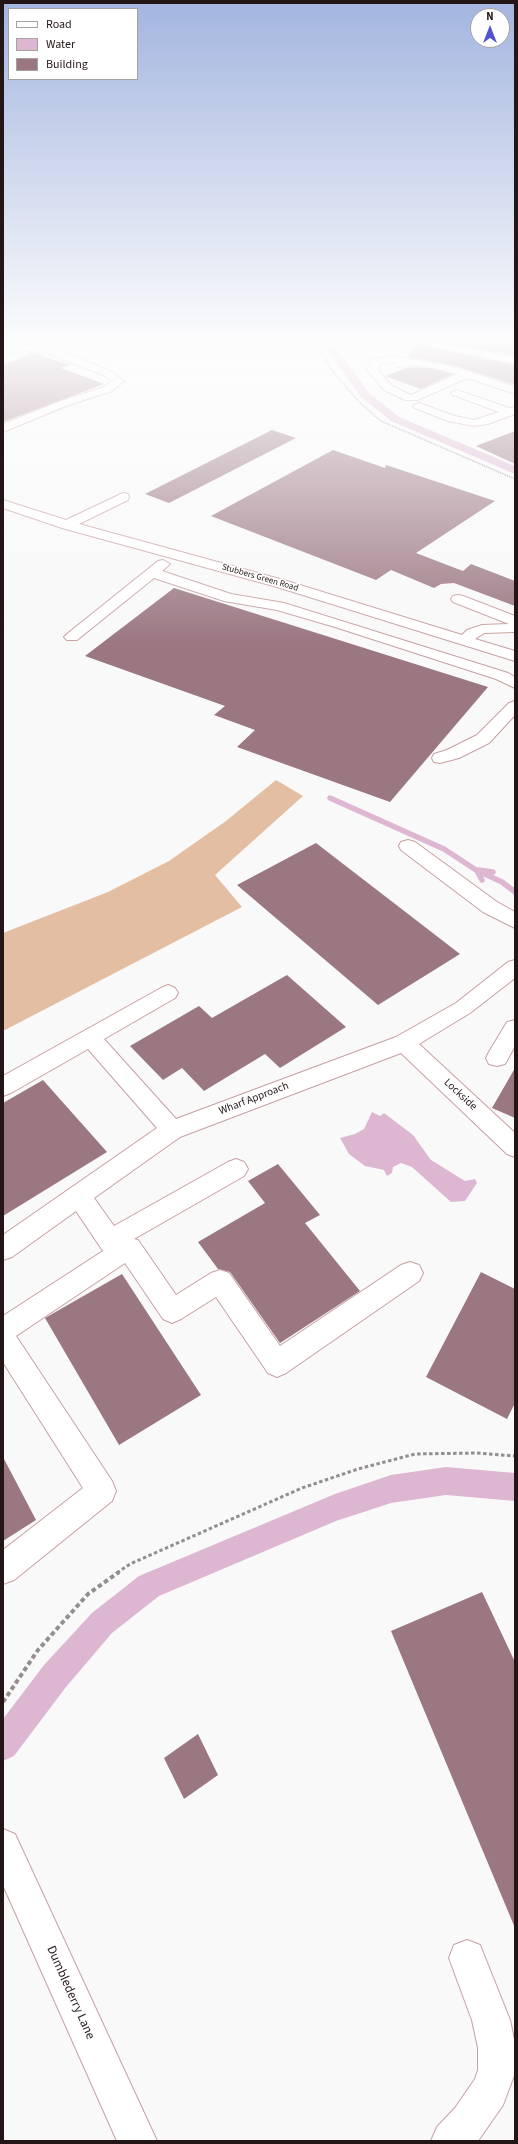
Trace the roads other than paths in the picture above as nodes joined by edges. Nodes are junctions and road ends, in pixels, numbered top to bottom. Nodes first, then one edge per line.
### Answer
1 (123, 497) dead end
2 (3, 504) edge
3 (67, 525) junction
4 (175, 555) junction
5 (152, 573) junction
6 (458, 599) dead end
7 (512, 628) edge
8 (72, 637) dead end
9 (465, 640) junction
10 (515, 656) edge
11 (515, 684) edge
12 (515, 706) edge
13 (440, 758) dead end
14 (408, 846) dead end
15 (515, 921) edge
16 (515, 967) edge
17 (168, 993) dead end
18 (515, 1028) edge
19 (90, 1037) junction
20 (404, 1043) junction
21 (497, 1058) dead end
22 (3, 1087) edge
23 (172, 1130) junction
24 (515, 1147) edge
25 (236, 1169) dead end
26 (79, 1196) junction
27 (115, 1247) junction
28 (3, 1249) edge
29 (410, 1273) dead end
30 (3, 1330) edge
31 (3, 1339) edge
32 (3, 1569) edge
33 (4, 1848) edge
34 (467, 1958) dead end
35 (137, 2141) edge
36 (451, 2141) edge

1 - 3 street
2 - 3 street, Stubbers Green Road
3 - 4 street, Stubbers Green Road
4 - 5 street
4 - 9 street, Stubbers Green Road
5 - 8 street
5 - 11 street
6 - 7 street
7 - 9 street
9 - 10 street, Stubbers Green Road
12 - 13 street
14 - 15 street
16 - 20 street, Wharf Approach
17 - 19 street
18 - 21 street
19 - 22 street
19 - 23 street
20 - 23 street, Wharf Approach
20 - 24 street, Lockside
23 - 26 street, Wharf Approach
25 - 27 street
26 - 27 street
26 - 28 street, Wharf Approach
27 - 29 street
27 - 30 street
31 - 32 street
33 - 35 street, Dumblederry Lane
34 - 36 street

